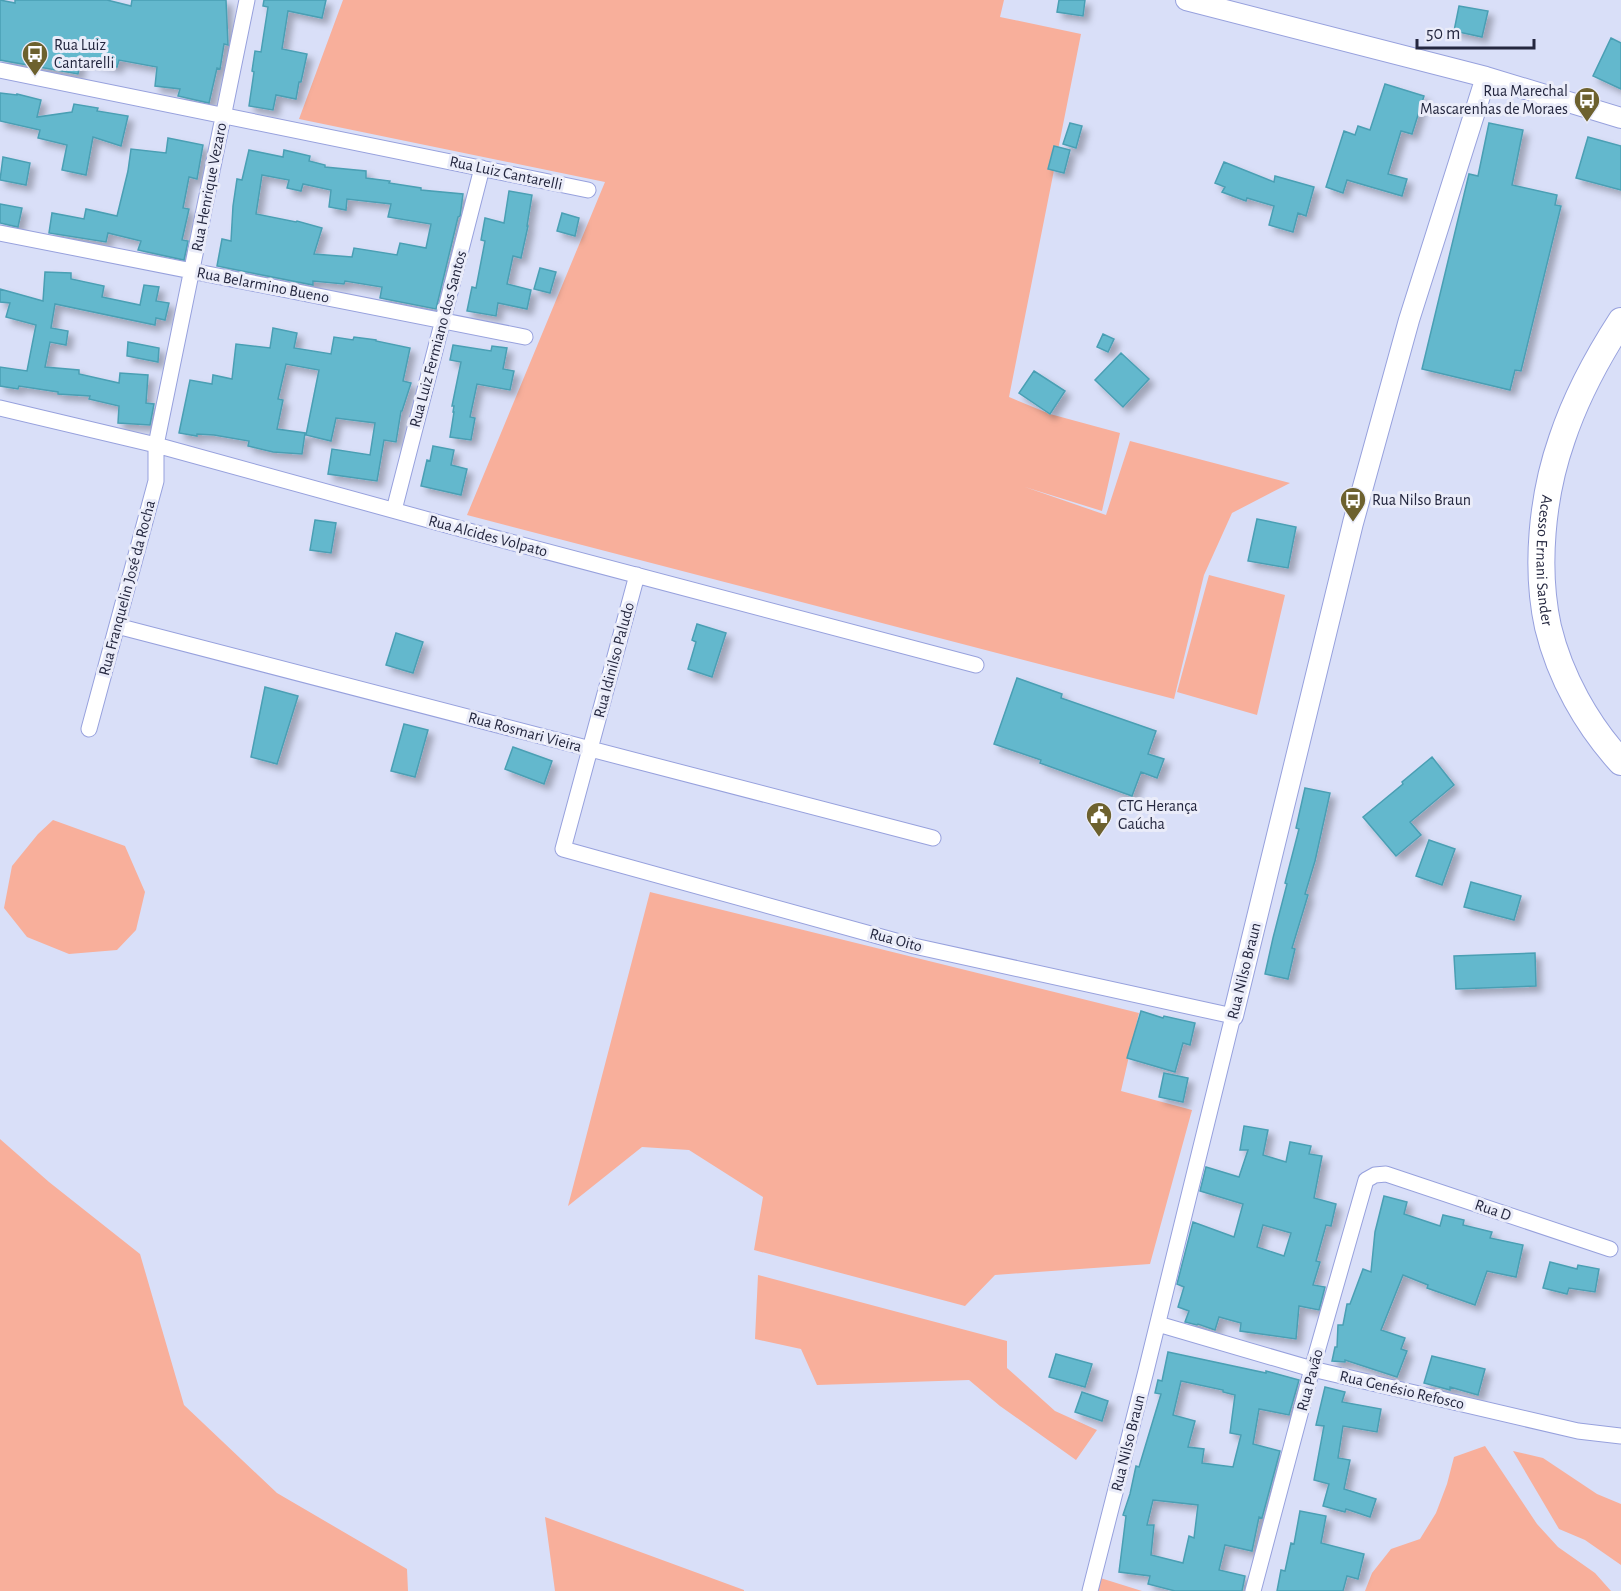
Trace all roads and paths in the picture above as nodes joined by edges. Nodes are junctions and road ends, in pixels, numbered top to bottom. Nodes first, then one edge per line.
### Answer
1 (247, 0) edge
2 (1186, 0) edge
3 (0, 70) edge
4 (1486, 77) junction
5 (223, 116) junction
6 (1621, 118) edge
7 (482, 168) junction
8 (588, 190) dead end
9 (0, 233) edge
10 (192, 271) junction
11 (443, 321) junction
12 (1621, 321) edge
13 (525, 337) dead end
14 (0, 408) edge
15 (156, 445) junction
16 (394, 510) junction
17 (637, 575) junction
18 (117, 626) junction
19 (976, 665) dead end
20 (89, 729) dead end
21 (590, 749) junction
22 (1621, 762) edge
23 (933, 838) dead end
24 (563, 849) joint
25 (1233, 1016) junction
26 (1375, 1175) joint
27 (1610, 1249) dead end
28 (1158, 1324) junction
29 (1312, 1369) junction
30 (1621, 1437) edge
31 (1090, 1591) edge
32 (1253, 1591) edge

1 - 5 street, Rua Henrique Vezaro
2 - 4 street
3 - 5 street, Rua Luiz Cantarelli
4 - 6 street
4 - 25 street, Rua Nilso Braun
5 - 7 street, Rua Luiz Cantarelli
5 - 10 street, Rua Henrique Vezaro
7 - 8 street, Rua Luiz Cantarelli
7 - 11 street, Rua Luiz Fermiano dos Santos
9 - 10 street, Rua Belarmino Bueno
10 - 11 street, Rua Belarmino Bueno
10 - 15 street, Rua Henrique Vezaro
11 - 13 street, Rua Belarmino Bueno
11 - 16 street, Rua Luiz Fermiano dos Santos
12 - 22 highway, Acesso Ernani Sander
14 - 15 street, Rua Alcides Volpato
15 - 16 street, Rua Alcides Volpato
15 - 18 street, Rua Franquelin José da Rocha
16 - 17 street, Rua Alcides Volpato
17 - 19 street, Rua Alcides Volpato
17 - 21 street, Rua Idinilso Paludo
18 - 20 street, Rua Franquelin José da Rocha
18 - 21 street, Rua Rosmari Vieira
21 - 23 street, Rua Rosmari Vieira
21 - 24 street, Rua Idinilso Paludo
24 - 25 street, Rua Oito
25 - 28 street, Rua Nilso Braun
26 - 27 street, Rua D
26 - 29 street, Rua Pavão
28 - 29 street, Rua Genésio Refosco
28 - 31 street, Rua Nilso Braun
29 - 30 street, Rua Genésio Refosco
29 - 32 street, Rua Pavão

